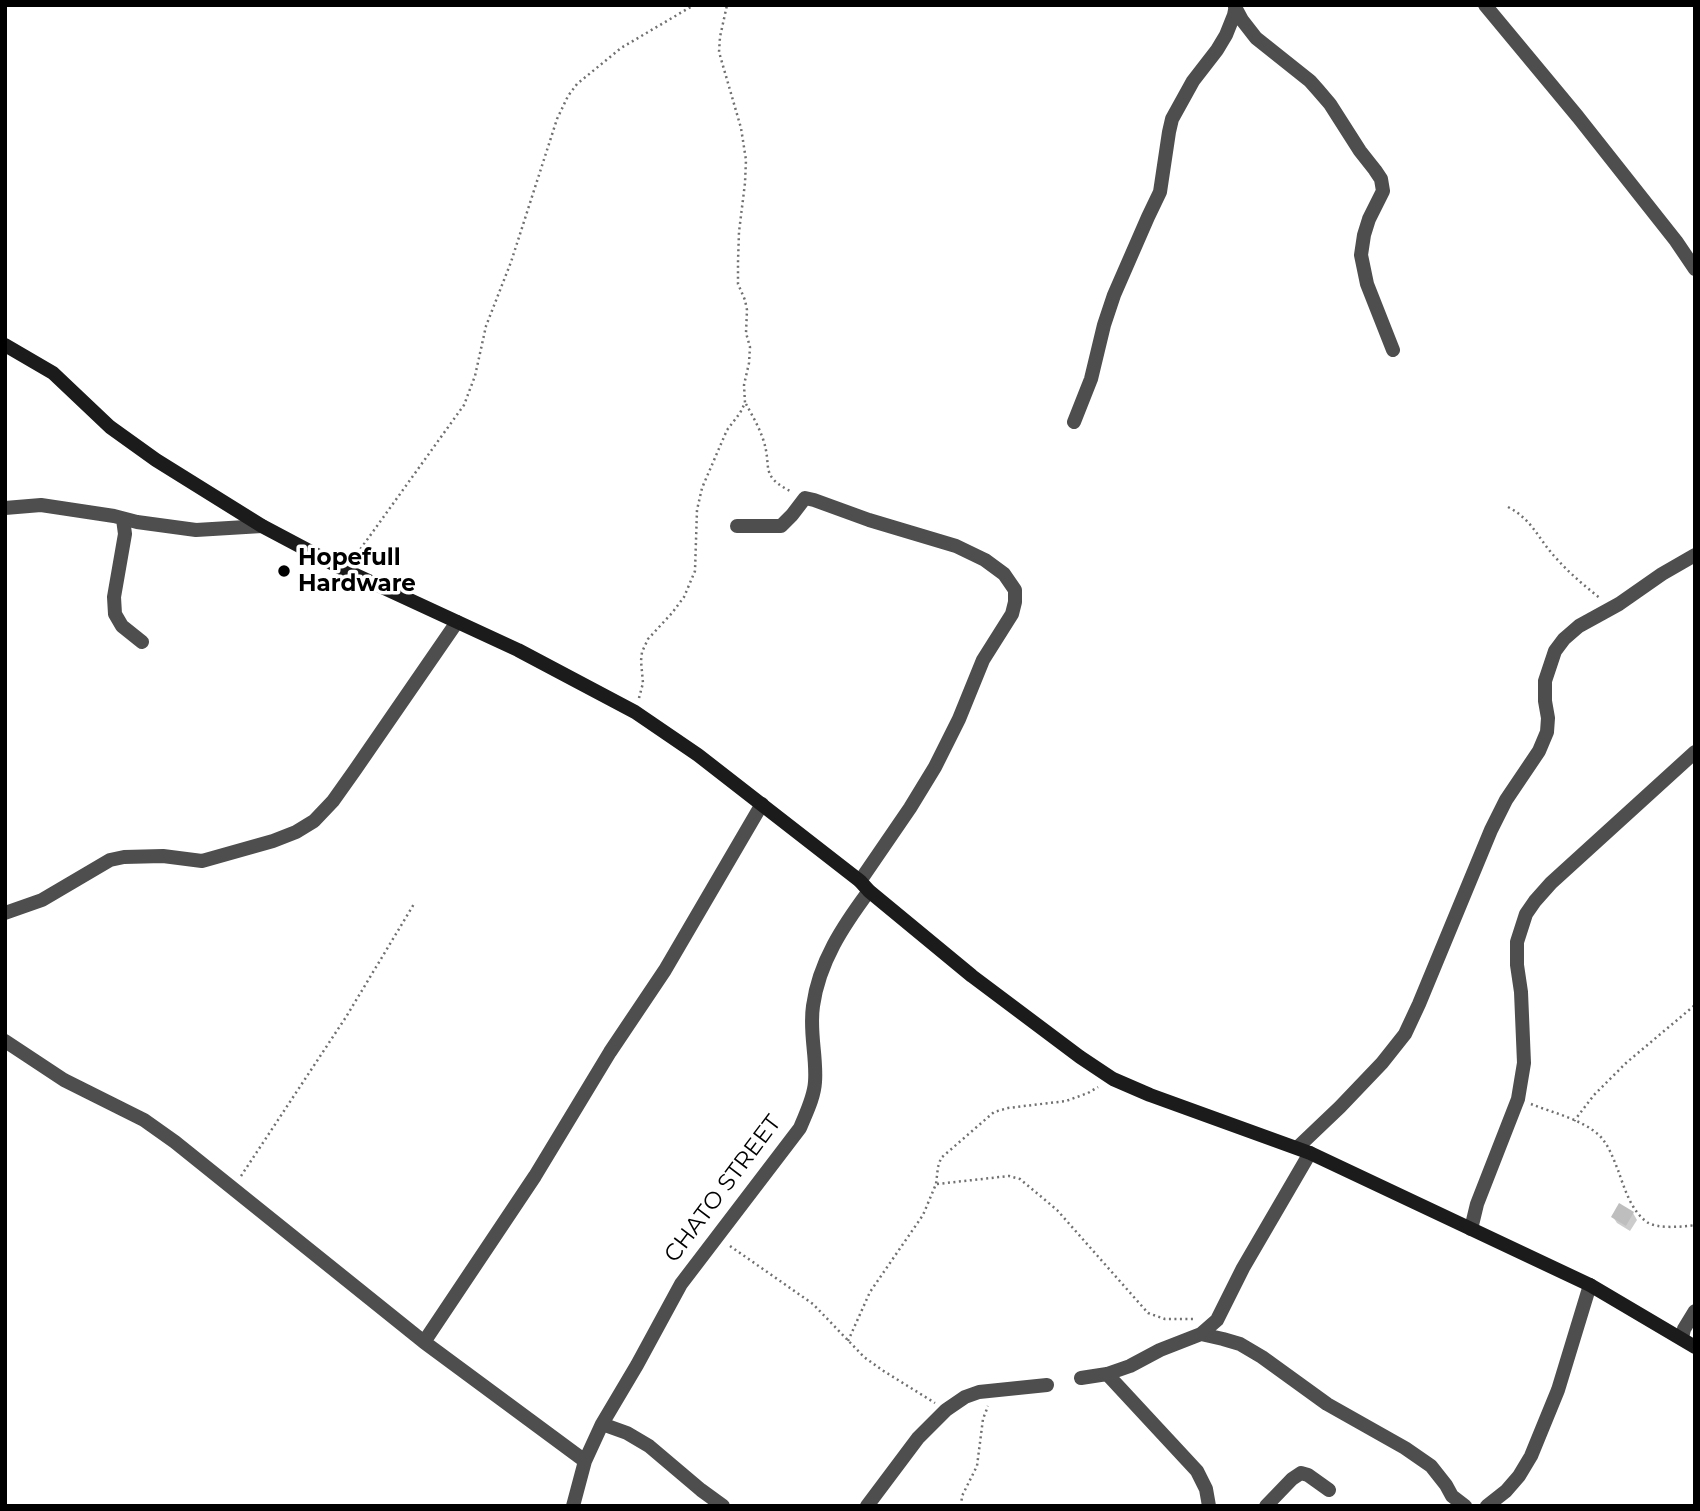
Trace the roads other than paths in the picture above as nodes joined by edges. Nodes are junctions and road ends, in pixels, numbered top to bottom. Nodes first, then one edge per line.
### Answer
1 (1485, 5) edge
2 (1235, 6) edge
3 (1695, 269) edge
4 (5, 345) edge
5 (1393, 350) dead end
6 (1074, 422) dead end
7 (5, 508) edge
8 (123, 519) junction
9 (262, 526) junction
10 (737, 526) dead end
11 (1695, 555) edge
12 (457, 622) junction
13 (142, 642) dead end
14 (1695, 752) edge
15 (762, 804) junction
16 (865, 886) junction
17 (5, 913) edge
18 (5, 1041) edge
19 (1304, 1150) junction
20 (1471, 1229) junction
21 (1590, 1285) junction
22 (1695, 1311) edge
23 (1201, 1334) junction
24 (1682, 1338) junction
25 (425, 1342) junction
26 (1695, 1347) edge
27 (1107, 1374) junction
28 (1081, 1378) dead end
29 (1047, 1385) dead end
30 (602, 1423) junction
31 (585, 1461) junction
32 (1329, 1490) dead end
33 (573, 1506) edge
34 (723, 1506) edge
35 (867, 1506) edge
36 (1209, 1506) edge
37 (1265, 1506) edge
38 (1465, 1506) edge
39 (1488, 1506) edge

1 - 3 street
2 - 5 street
2 - 6 street
4 - 9 street
7 - 8 street
8 - 9 street
8 - 13 street
9 - 12 street
10 - 16 street, CHATO STREET
11 - 19 street
12 - 15 street
12 - 17 street
14 - 20 street
15 - 16 street
15 - 25 street
16 - 19 street
16 - 30 street, CHATO STREET
18 - 25 street
19 - 20 street
19 - 23 street
20 - 21 street
21 - 24 street
21 - 39 street
22 - 24 street
23 - 27 street
23 - 38 street
24 - 26 street
25 - 31 street
27 - 28 street
27 - 36 street
29 - 35 street
30 - 31 street, CHATO STREET
30 - 34 street
31 - 33 street, CHATO STREET
32 - 37 street

